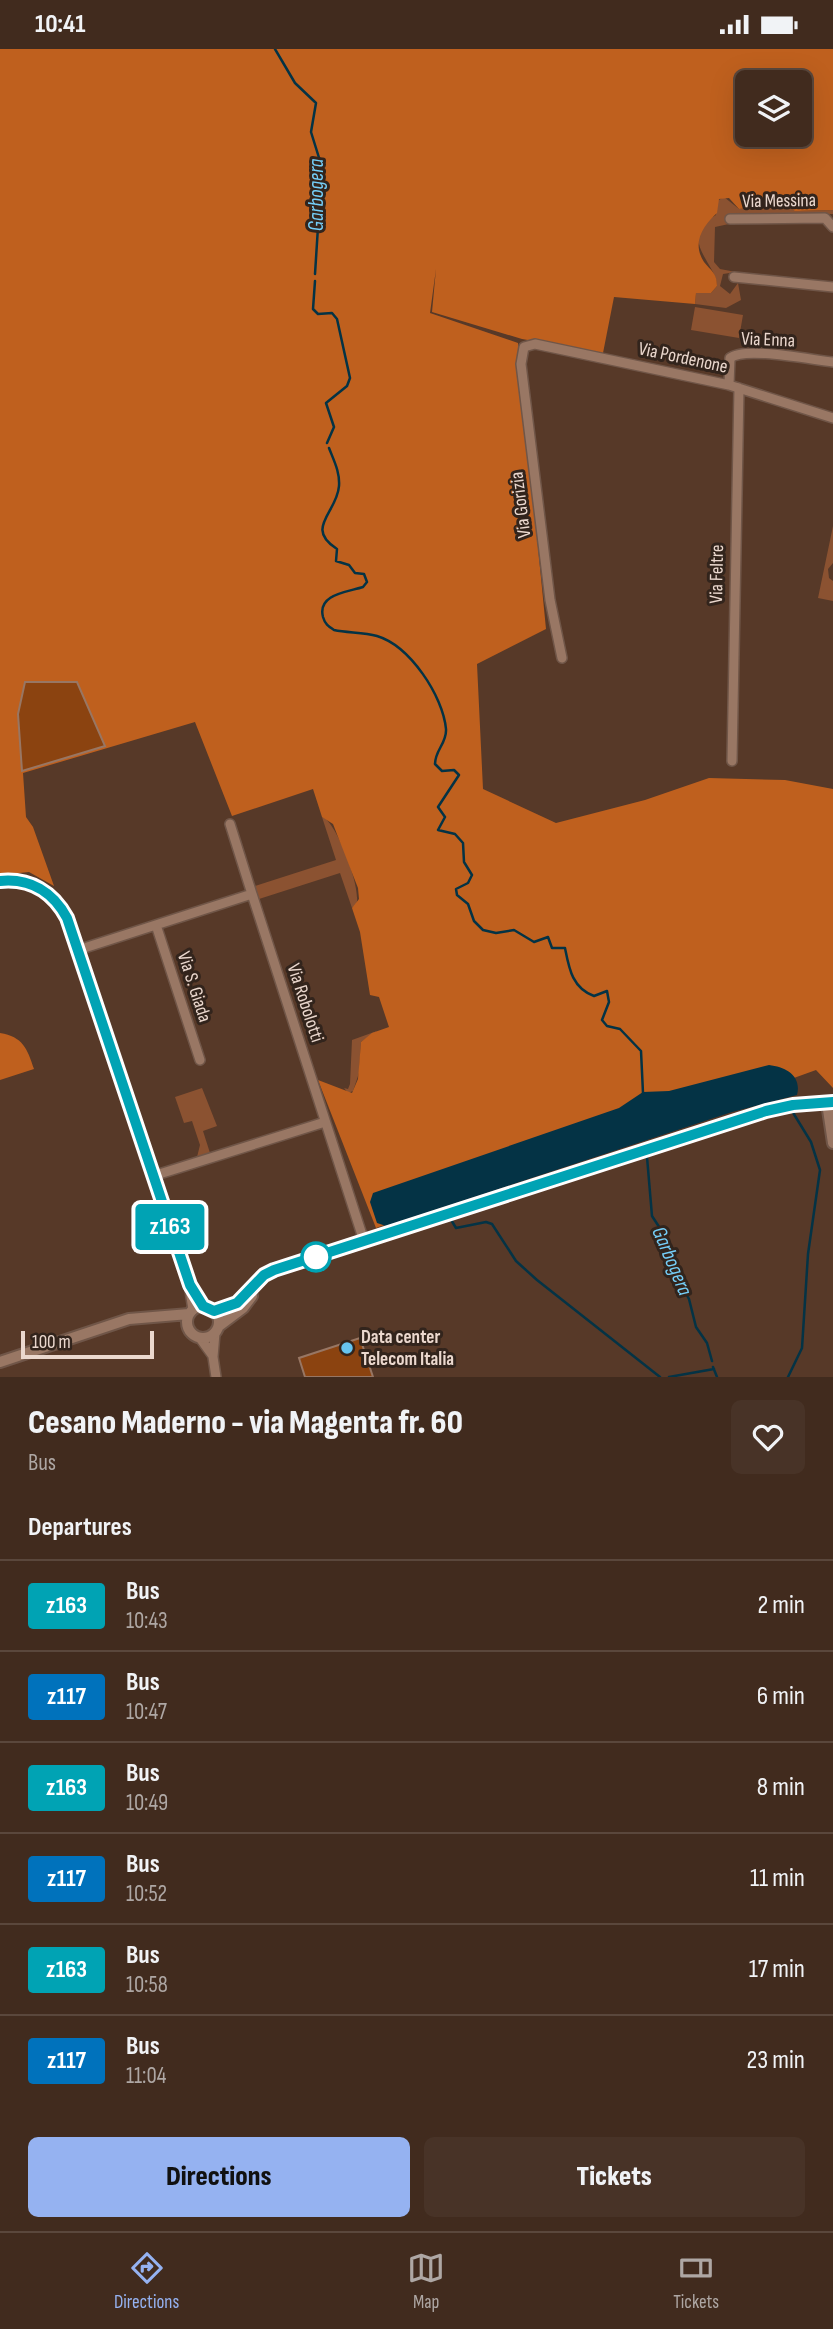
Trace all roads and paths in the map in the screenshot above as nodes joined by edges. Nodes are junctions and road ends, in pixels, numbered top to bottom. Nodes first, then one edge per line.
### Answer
1 (730, 219) dead end
2 (830, 223) edge
3 (734, 277) dead end
4 (833, 287) edge
5 (524, 347) joint
6 (833, 362) edge
7 (734, 387) junction
8 (833, 418) edge
9 (562, 659) dead end
10 (732, 761) dead end
11 (230, 824) dead end
12 (0, 881) edge
13 (252, 894) junction
14 (156, 925) junction
15 (78, 950) junction
16 (200, 1060) dead end
17 (830, 1103) edge
18 (325, 1122) junction
19 (833, 1143) edge
20 (153, 1176) junction
21 (364, 1241) junction
22 (257, 1284) junction
23 (194, 1307) junction
24 (214, 1311) junction
25 (162, 1315) junction
26 (188, 1327) junction
27 (217, 1329) junction
28 (200, 1338) junction
29 (213, 1357) junction
30 (0, 1362) edge
31 (216, 1377) edge

1 - 2 street, Via Messina
3 - 4 street
5 - 7 street, Via Pordenone
5 - 9 street, Via Gorizia
6 - 7 street, Via Enna
7 - 8 street, Via Pordenone
7 - 10 street, Via Feltre
11 - 13 street, Via Robolotti
12 - 15 street
13 - 14 street
13 - 18 street, Via Robolotti
14 - 15 street
14 - 16 street, Via S. Giada
15 - 20 street
17 - 19 street
17 - 21 street
18 - 20 street
18 - 21 street, Via Robolotti
20 - 23 street
21 - 22 street
22 - 24 street
22 - 27 street
23 - 24 street
23 - 25 street
23 - 26 street
24 - 27 street
25 - 26 street
25 - 30 street
26 - 28 street
27 - 28 street
27 - 29 street
28 - 29 street
29 - 31 street

